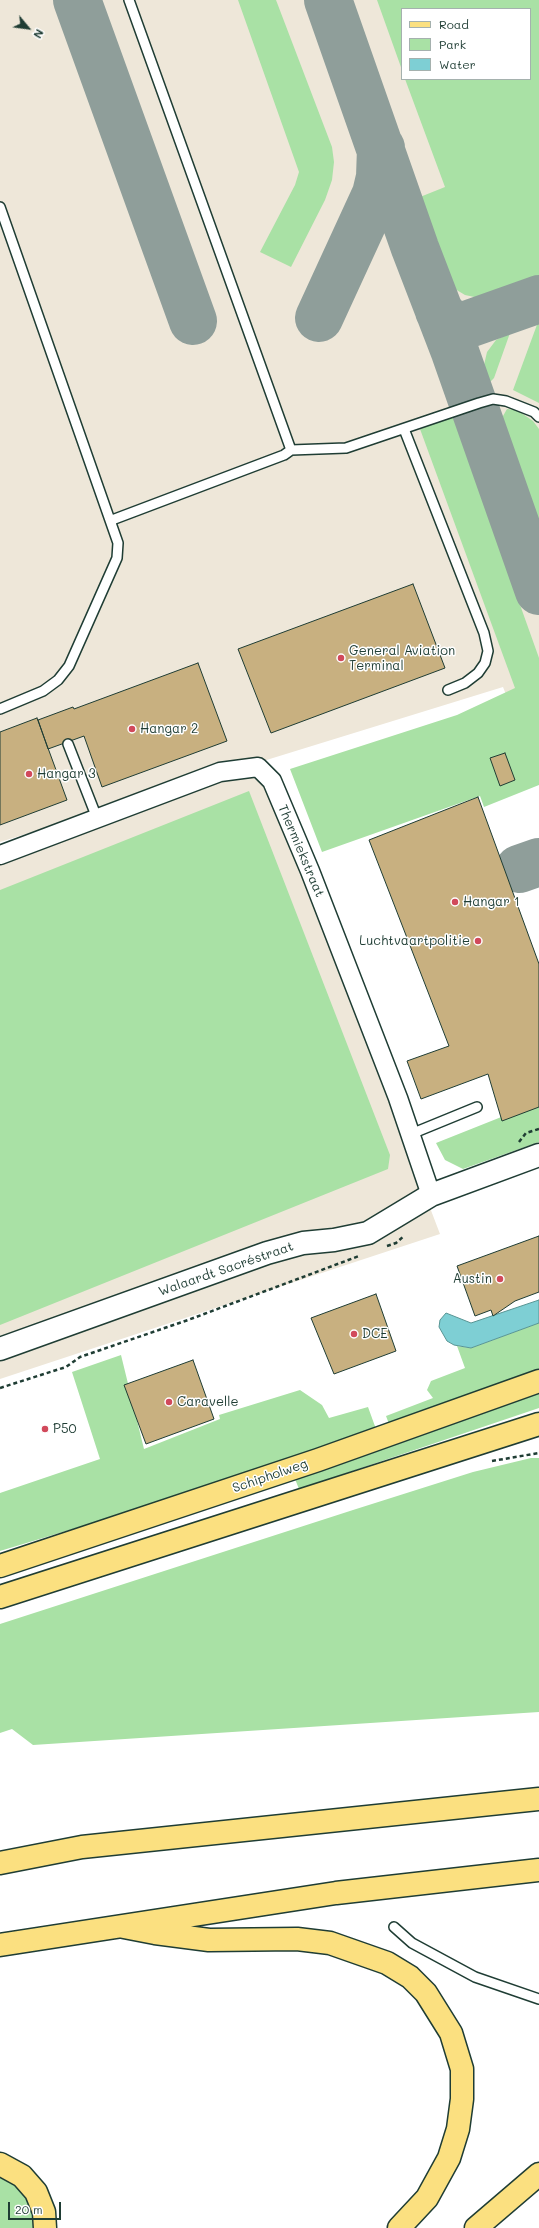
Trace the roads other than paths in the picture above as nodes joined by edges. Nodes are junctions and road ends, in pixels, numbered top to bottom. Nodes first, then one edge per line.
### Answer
1 (129, 0) edge
2 (0, 207) edge
3 (539, 417) edge
4 (404, 429) junction
5 (292, 450) junction
6 (112, 520) junction
7 (448, 690) dead end
8 (0, 709) edge
9 (68, 744) dead end
10 (98, 818) junction
11 (0, 855) edge
12 (477, 1107) dead end
13 (410, 1134) junction
14 (539, 1155) edge
15 (431, 1195) junction
16 (0, 1349) edge
17 (539, 1381) edge
18 (539, 1424) edge
19 (0, 1566) edge
20 (0, 1597) edge
21 (539, 1799) edge
22 (0, 1863) edge
23 (539, 1870) edge
24 (124, 1927) junction
25 (394, 1927) dead end
26 (0, 1945) edge
27 (539, 1999) edge
28 (0, 2164) edge
29 (539, 2174) edge
30 (45, 2228) edge
31 (399, 2228) edge
32 (476, 2228) edge

1 - 5 lane
2 - 6 lane
3 - 4 lane
4 - 5 lane
4 - 7 lane
5 - 6 lane
6 - 8 lane
9 - 10 lane
10 - 11 street, Thermiekstraat
10 - 13 street, Thermiekstraat
12 - 13 lane
13 - 15 street, Thermiekstraat
14 - 15 street, Walaardt Sacréstraat
15 - 16 street, Walaardt Sacréstraat
17 - 19 main road, Schipholweg
18 - 20 main road
21 - 22 main road
23 - 24 main road
24 - 26 main road
24 - 31 main road
25 - 27 lane
28 - 30 main road
29 - 32 main road

